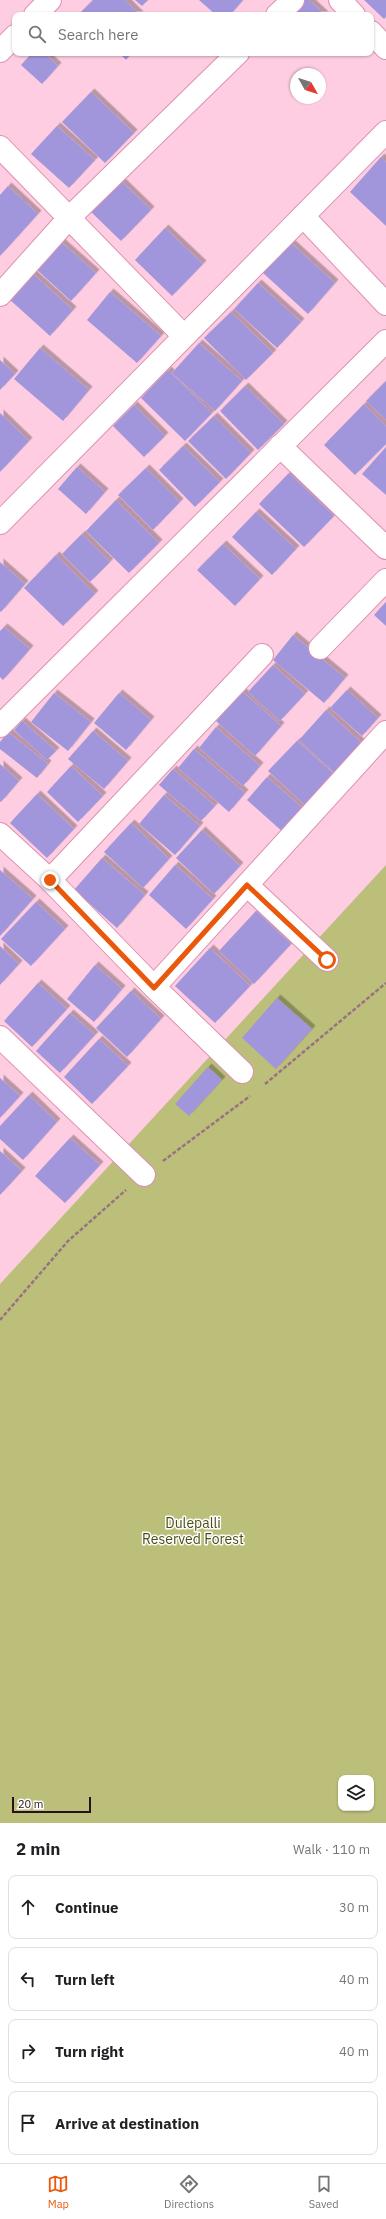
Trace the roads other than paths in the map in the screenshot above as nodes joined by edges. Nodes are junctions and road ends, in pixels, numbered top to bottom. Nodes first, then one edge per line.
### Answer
1 (50, 0) edge
2 (293, 0) edge
3 (340, 0) edge
4 (39, 12) edge
5 (281, 12) edge
6 (351, 12) edge
7 (374, 35) edge
8 (12, 39) edge
9 (386, 48) edge
10 (0, 51) edge
11 (235, 56) edge
12 (386, 132) edge
13 (0, 148) edge
14 (303, 216) junction
15 (69, 218) junction
16 (0, 295) edge
17 (386, 304) edge
18 (184, 336) junction
19 (386, 341) edge
20 (280, 446) junction
21 (0, 523) edge
22 (386, 548) edge
23 (386, 580) edge
24 (320, 648) dead end
25 (262, 655) dead end
26 (0, 726) edge
27 (386, 732) edge
28 (0, 834) edge
29 (50, 880) junction
30 (247, 885) junction
31 (327, 960) dead end
32 (154, 988) junction
33 (0, 1037) edge
34 (242, 1072) dead end
35 (144, 1175) road end

1 - 4 street
2 - 5 street
3 - 6 street
7 - 9 street
8 - 10 street
11 - 15 street
12 - 14 street
13 - 15 street
14 - 17 street
14 - 18 street
15 - 16 street
15 - 18 street
18 - 21 street
19 - 20 street
20 - 22 street
20 - 26 street
23 - 24 street
25 - 29 street
27 - 30 street
28 - 29 street
29 - 32 street
30 - 31 street
30 - 32 street
32 - 34 street
33 - 35 street

